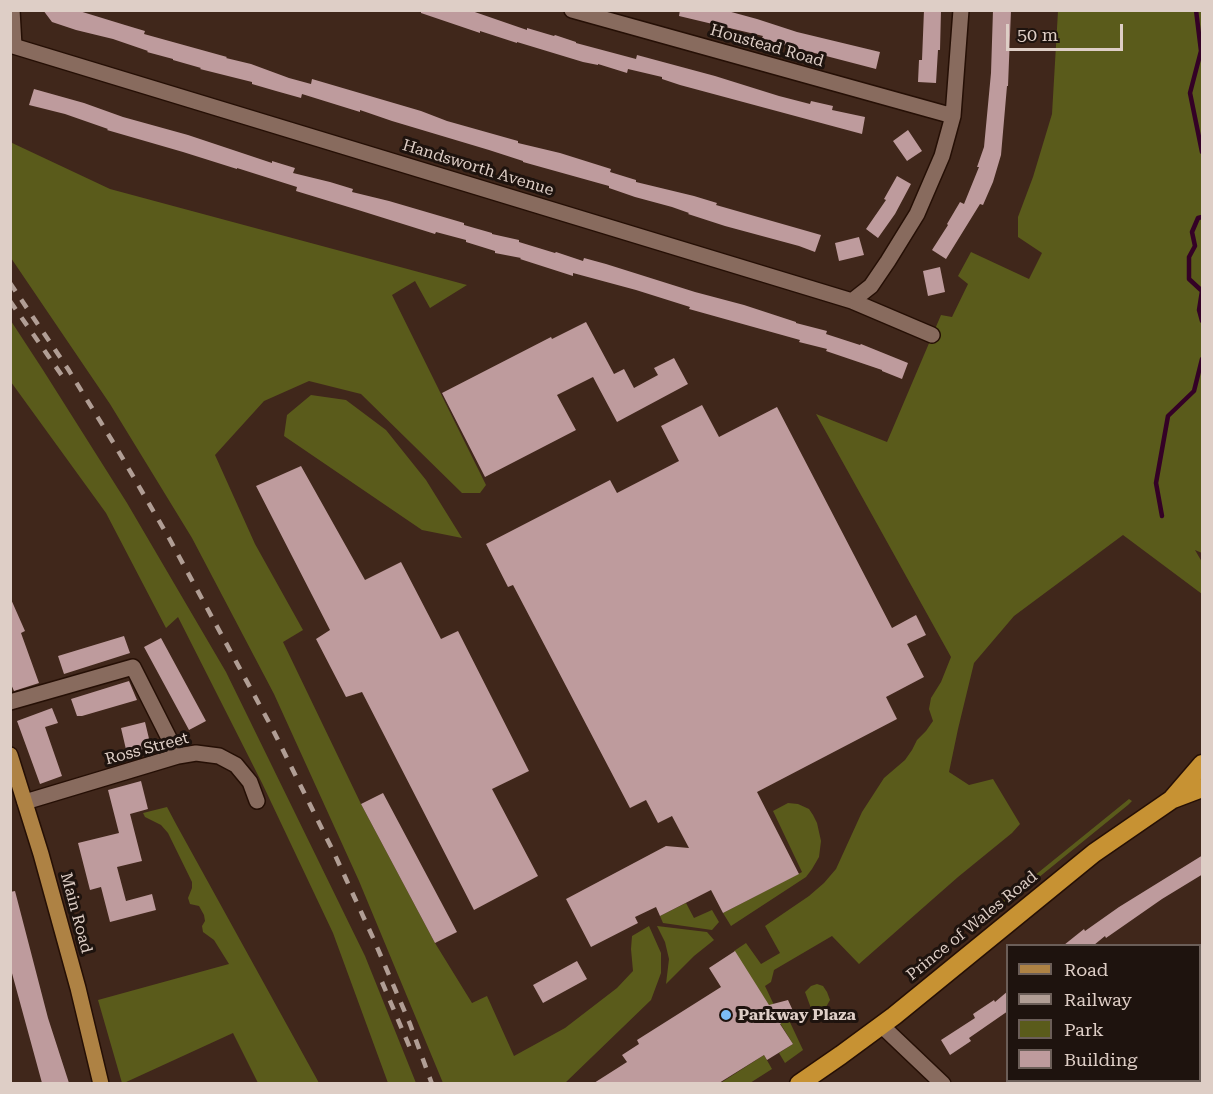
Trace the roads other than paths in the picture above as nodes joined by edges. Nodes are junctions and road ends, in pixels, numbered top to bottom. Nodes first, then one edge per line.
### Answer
1 (12, 10) edge
2 (572, 10) edge
3 (961, 10) edge
4 (12, 45) edge
5 (953, 116) junction
6 (852, 301) junction
7 (933, 335) dead end
8 (10, 702) edge
9 (10, 755) edge
10 (178, 756) junction
11 (1203, 764) edge
12 (1203, 788) edge
13 (1171, 800) junction
14 (257, 801) dead end
15 (25, 802) junction
16 (881, 1025) junction
17 (101, 1083) edge
18 (799, 1083) edge
19 (943, 1083) edge

1 - 4 street
2 - 5 street, Houstead Road
3 - 5 street
4 - 6 street, Handsworth Avenue
5 - 6 street
6 - 7 street, Handsworth Avenue
8 - 10 street
9 - 15 main road, Main Road
10 - 14 street, Ross Street
10 - 15 street, Ross Street
11 - 13 highway, Prince of Wales Road
12 - 13 highway, Prince of Wales Road
13 - 16 highway, Prince of Wales Road
15 - 17 main road, Main Road
16 - 18 highway, Prince of Wales Road
16 - 19 street

